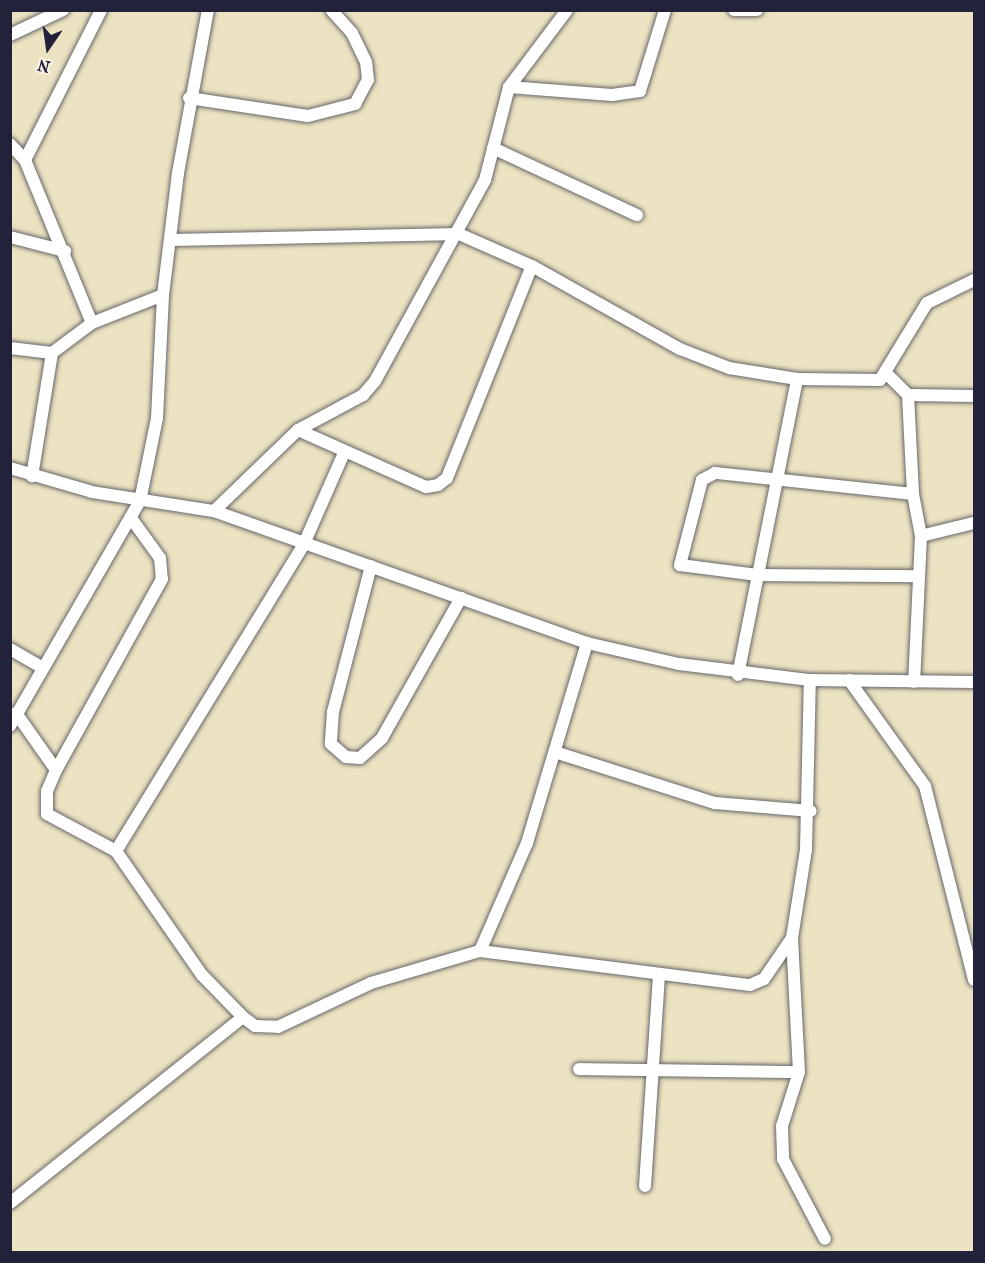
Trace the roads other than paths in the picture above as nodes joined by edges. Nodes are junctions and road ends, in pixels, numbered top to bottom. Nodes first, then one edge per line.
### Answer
1 (63, 10) edge
2 (101, 10) edge
3 (208, 10) edge
4 (331, 10) edge
5 (567, 10) edge
6 (665, 10) edge
7 (734, 10) edge
8 (757, 10) edge
9 (10, 35) edge
10 (509, 87) junction
11 (189, 98) junction
12 (10, 144) edge
13 (493, 148) junction
14 (26, 160) junction
15 (637, 215) dead end
16 (459, 234) junction
17 (10, 237) edge
18 (172, 240) junction
19 (65, 251) junction
20 (532, 266) junction
21 (975, 280) edge
22 (163, 295) junction
23 (92, 324) junction
24 (10, 348) edge
25 (52, 353) junction
26 (888, 375) junction
27 (797, 379) junction
28 (908, 395) junction
29 (975, 396) edge
30 (298, 430) junction
31 (344, 453) junction
32 (10, 468) edge
33 (32, 476) junction
34 (773, 483) junction
35 (913, 495) junction
36 (140, 501) junction
37 (214, 511) junction
38 (131, 518) junction
39 (975, 523) edge
40 (921, 536) junction
41 (303, 546) junction
42 (371, 566) junction
43 (757, 575) junction
44 (919, 576) junction
45 (461, 598) junction
46 (586, 643) junction
47 (10, 649) edge
48 (43, 668) junction
49 (738, 675) junction
50 (810, 680) junction
51 (849, 681) junction
52 (914, 682) junction
53 (975, 682) edge
54 (16, 713) junction
55 (10, 726) edge
56 (558, 753) junction
57 (56, 770) junction
58 (811, 811) junction
59 (116, 851) junction
60 (792, 938) junction
61 (480, 951) junction
62 (658, 974) junction
63 (975, 980) edge
64 (243, 1017) junction
65 (579, 1069) dead end
66 (652, 1069) junction
67 (799, 1072) junction
68 (645, 1186) dead end
69 (10, 1203) edge
70 (825, 1239) dead end

1 - 9 street
2 - 14 street
3 - 11 street
4 - 11 street
5 - 10 street
6 - 10 street
7 - 8 street
10 - 13 street
11 - 18 street
12 - 14 street
13 - 15 street
13 - 16 street
14 - 19 street
16 - 18 street
16 - 20 street
16 - 30 street
17 - 19 street
18 - 22 street
19 - 23 street
20 - 27 street
20 - 31 street
21 - 26 street
22 - 23 street
22 - 36 street
23 - 25 street
24 - 25 street
25 - 33 street
26 - 27 street
26 - 28 street
27 - 34 street
28 - 29 street
28 - 35 street
30 - 31 street
30 - 37 street
31 - 41 street
32 - 33 street
33 - 36 street
34 - 35 street
34 - 43 street
34 - 43 street
35 - 40 street
36 - 37 street
36 - 38 street
37 - 41 street
38 - 48 street
38 - 57 street
39 - 40 street
40 - 44 street
41 - 42 street
41 - 59 street
42 - 45 street
42 - 45 street
43 - 44 street
43 - 49 street
44 - 52 street
45 - 46 street
46 - 49 street
46 - 56 street
47 - 48 street
48 - 54 street
49 - 50 street
50 - 51 street
50 - 58 street
51 - 52 street
51 - 63 street
52 - 53 street
54 - 55 street
54 - 57 street
56 - 58 street
56 - 61 street
57 - 59 street
58 - 60 street
59 - 64 street
60 - 62 street
60 - 67 street
61 - 62 street
61 - 64 street
62 - 66 street
64 - 69 street
65 - 66 street
66 - 67 street
66 - 68 street
67 - 70 street

